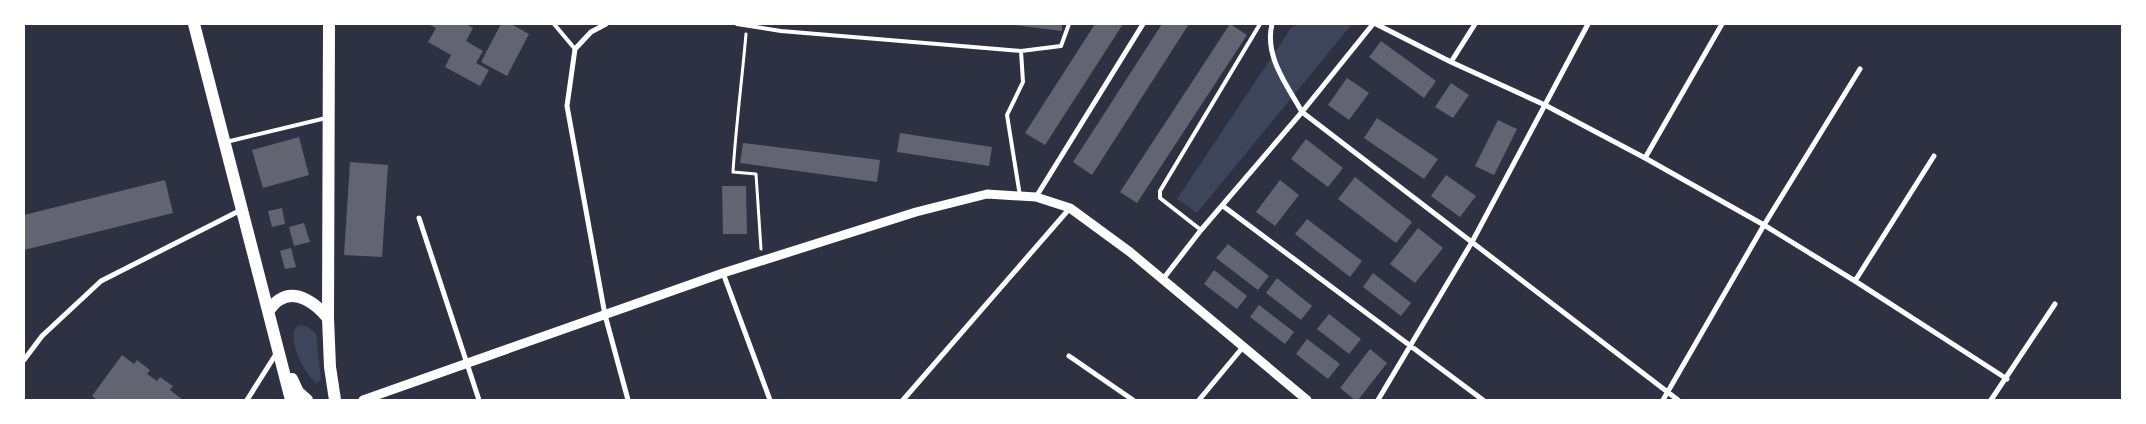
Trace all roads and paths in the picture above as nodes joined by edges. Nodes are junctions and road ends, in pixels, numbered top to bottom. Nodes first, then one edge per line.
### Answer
1 (194, 24) edge
2 (329, 24) edge
3 (554, 24) edge
4 (606, 24) edge
5 (738, 24) edge
6 (1069, 24) edge
7 (1143, 24) edge
8 (1260, 24) edge
9 (1272, 24) edge
10 (1374, 24) edge
11 (1475, 24) edge
12 (1588, 24) edge
13 (1722, 24) edge
14 (747, 26) junction
15 (575, 49) junction
16 (1021, 51) junction
17 (1451, 62) junction
18 (1860, 69) dead end
19 (1546, 105) junction
20 (1302, 112) junction
21 (328, 118) junction
22 (224, 142) junction
23 (1934, 156) dead end
24 (1645, 158) junction
25 (1020, 196) junction
26 (1036, 197) junction
27 (1222, 206) junction
28 (1070, 208) junction
29 (242, 210) junction
30 (419, 218) dead end
31 (1764, 225) junction
32 (1201, 230) junction
33 (1472, 242) junction
34 (762, 261) junction
35 (723, 273) junction
36 (1163, 279) junction
37 (1855, 281) junction
38 (2055, 304) dead end
39 (268, 311) junction
40 (606, 315) junction
41 (328, 318) junction
42 (1243, 347) junction
43 (1411, 347) junction
44 (279, 350) junction
45 (1069, 356) dead end
46 (24, 360) edge
47 (468, 363) junction
48 (2007, 379) junction
49 (1667, 392) junction
50 (247, 400) edge
51 (291, 400) edge
52 (307, 400) edge
53 (336, 400) edge
54 (363, 400) edge
55 (479, 400) edge
56 (628, 400) edge
57 (770, 400) edge
58 (903, 400) edge
59 (1133, 400) edge
60 (1199, 400) edge
61 (1307, 400) edge
62 (1378, 400) edge
63 (1483, 400) edge
64 (1663, 400) edge
65 (1678, 400) edge
66 (1992, 400) edge

1 - 22 main road
2 - 21 main road
3 - 15 lane
4 - 15 street
5 - 14 lane
6 - 16 lane
7 - 26 street
8 - 32 lane
9 - 20 street
10 - 17 street
10 - 20 street
11 - 17 street
12 - 19 street
13 - 24 street
14 - 16 lane
14 - 34 path
15 - 40 street
16 - 25 lane
17 - 19 street
18 - 31 street
19 - 24 street
19 - 33 street
20 - 27 street
20 - 33 street
21 - 22 lane
21 - 41 main road
22 - 29 main road
23 - 37 street
24 - 31 street
25 - 26 street
25 - 34 street
26 - 28 street
27 - 32 street
27 - 43 street
28 - 36 street
28 - 58 street
29 - 39 main road
29 - 46 street
30 - 47 street
31 - 37 street
31 - 49 street
32 - 36 street
33 - 43 street
33 - 49 street
34 - 35 street
35 - 40 street
35 - 57 street
36 - 42 street
37 - 48 street
38 - 48 street
39 - 41 main road
39 - 44 main road
40 - 47 street
40 - 56 street
41 - 53 main road
42 - 60 street
42 - 61 street
43 - 62 street
43 - 63 street
44 - 50 street
44 - 51 main road
44 - 52 main road
45 - 59 street
47 - 54 street
47 - 55 street
48 - 66 street
49 - 64 street
49 - 65 street

